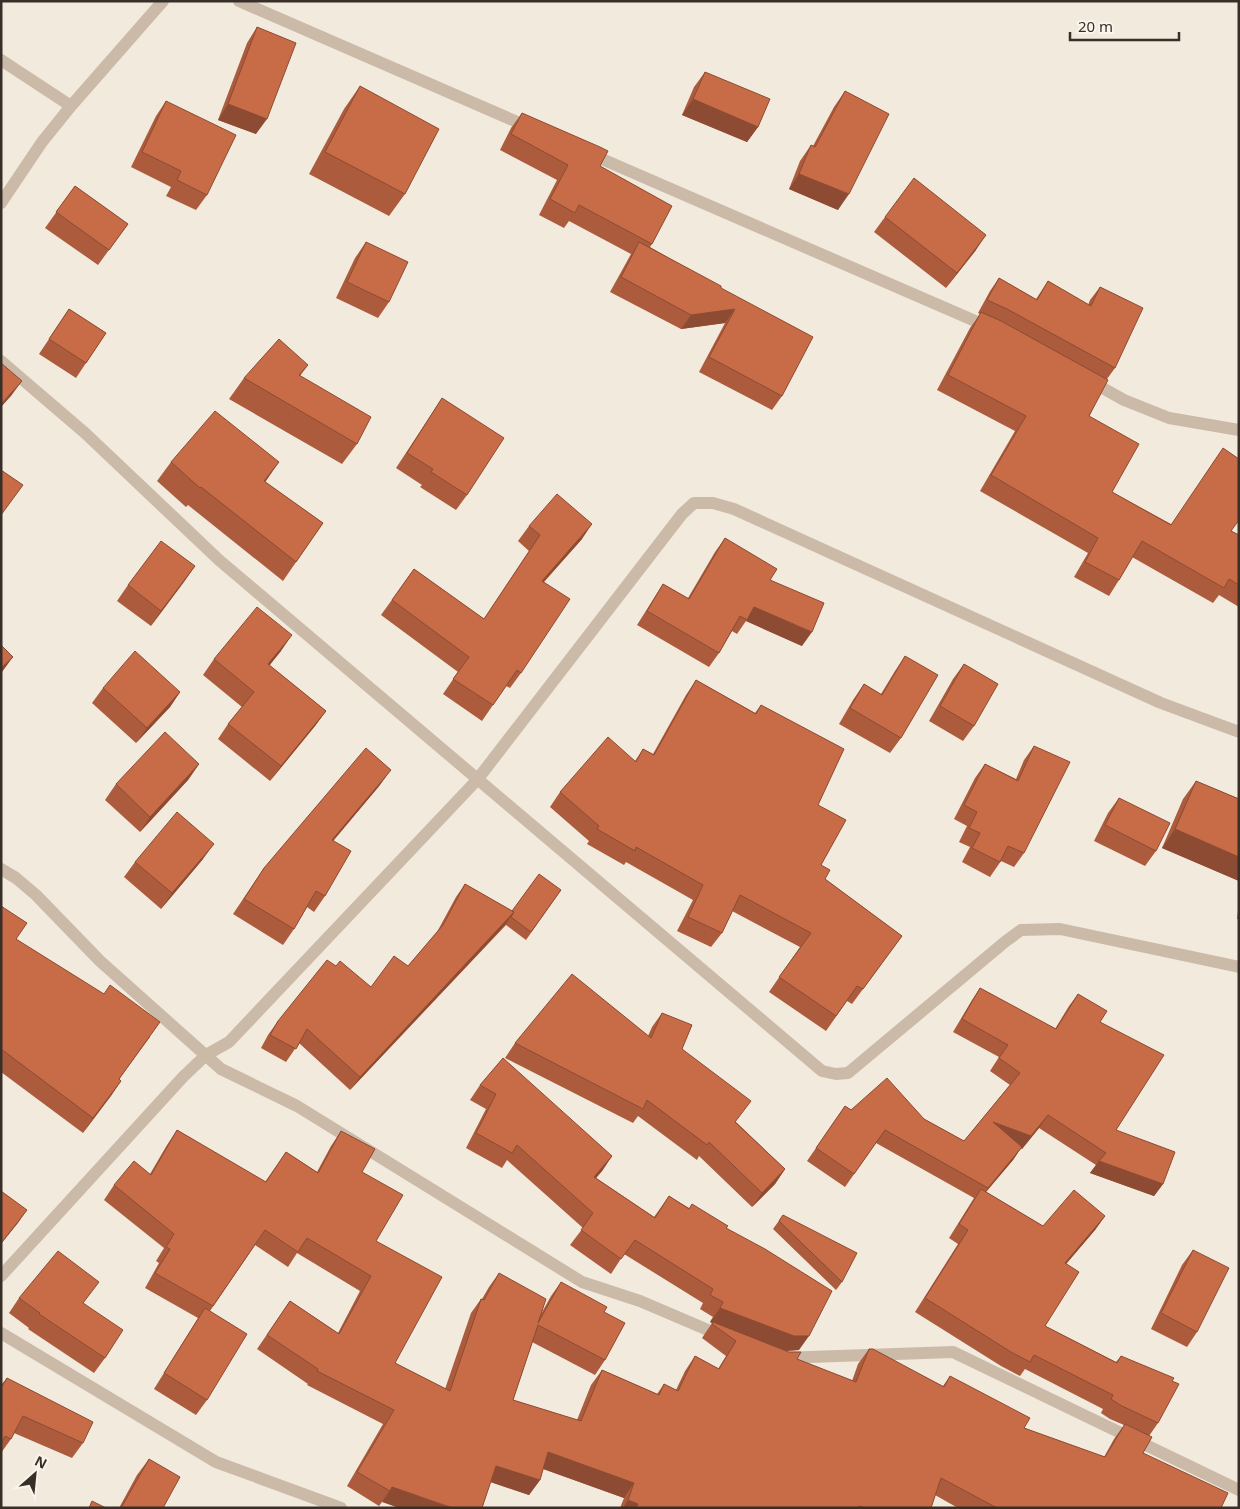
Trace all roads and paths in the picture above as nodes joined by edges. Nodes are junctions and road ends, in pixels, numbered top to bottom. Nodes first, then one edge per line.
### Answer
1 (163, 1) edge
2 (239, 1) edge
3 (1, 60) edge
4 (71, 106) junction
5 (547, 135) edge
6 (574, 146) edge
7 (1, 203) edge
8 (1003, 334) edge
9 (1, 361) edge
10 (1080, 376) edge
11 (1239, 430) edge
12 (1239, 732) edge
13 (477, 780) junction
14 (1, 869) edge
15 (1239, 967) edge
16 (206, 1055) junction
17 (1, 1276) edge
18 (1, 1333) edge
19 (736, 1341) edge
20 (773, 1355) edge
21 (1239, 1490) edge
22 (341, 1508) edge

1 - 4 street
2 - 5 street
3 - 4 street
4 - 7 street
6 - 8 street
9 - 13 street
10 - 11 street
12 - 13 street
13 - 15 street
13 - 16 street
14 - 16 street
16 - 17 street
16 - 19 street
18 - 22 street
20 - 21 street

